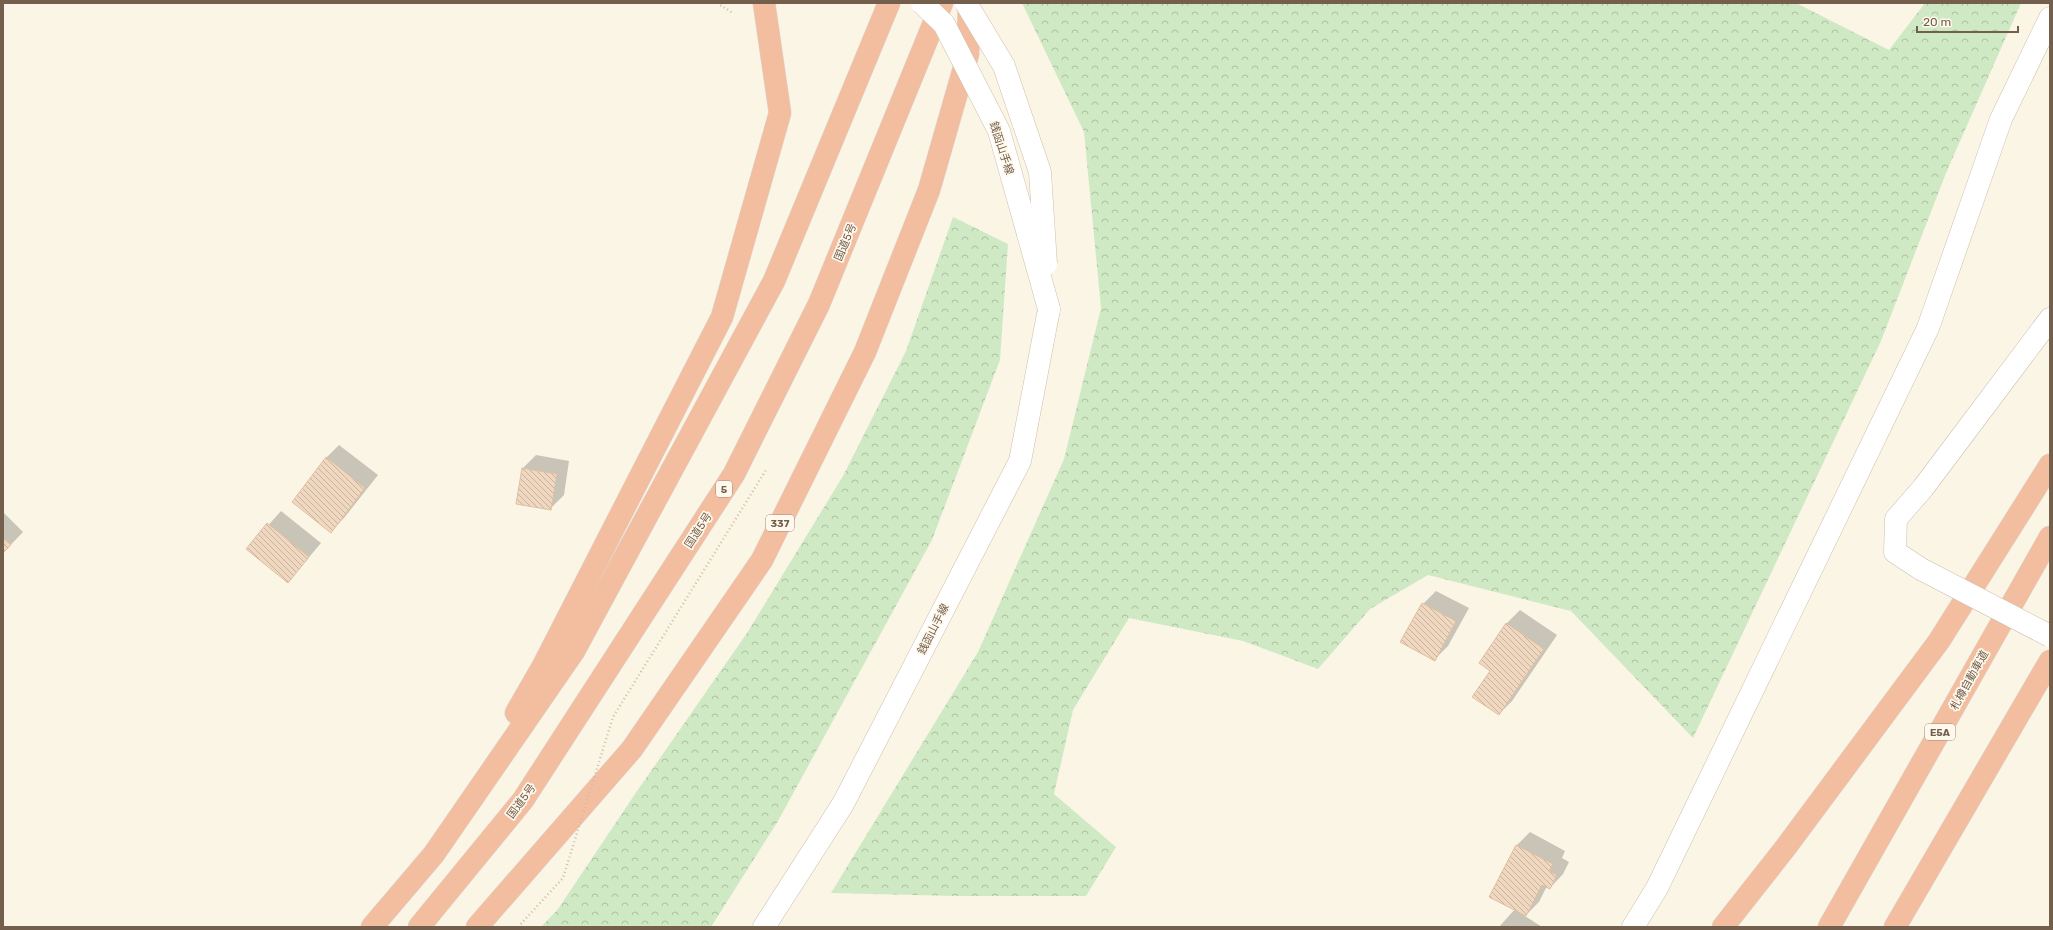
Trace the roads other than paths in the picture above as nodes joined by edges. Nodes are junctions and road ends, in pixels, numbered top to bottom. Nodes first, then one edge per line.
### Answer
1 (764, 3) edge
2 (922, 3) edge
3 (942, 3) edge
4 (967, 3) edge
5 (882, 6) edge
6 (2049, 22) edge
7 (1049, 309) junction
8 (2050, 319) edge
9 (2050, 465) edge
10 (2050, 537) edge
11 (2050, 636) edge
12 (2050, 660) edge
13 (434, 854) junction
14 (372, 927) edge
15 (419, 927) edge
16 (477, 927) edge
17 (764, 927) edge
18 (1633, 927) edge
19 (1723, 927) edge
20 (1829, 927) edge
21 (1895, 927) edge

1 - 13 highway
2 - 7 street, 銭函山手線, bridge
3 - 15 highway, 国道5号 / 5
4 - 7 street, 銭函山手線, bridge
4 - 16 highway, 337, bridge
5 - 13 highway
6 - 18 street
7 - 17 street, 銭函山手線
8 - 11 street, bridge
9 - 19 highway
10 - 20 highway, 札樽自動車道 / E5A
12 - 21 highway
13 - 14 highway

